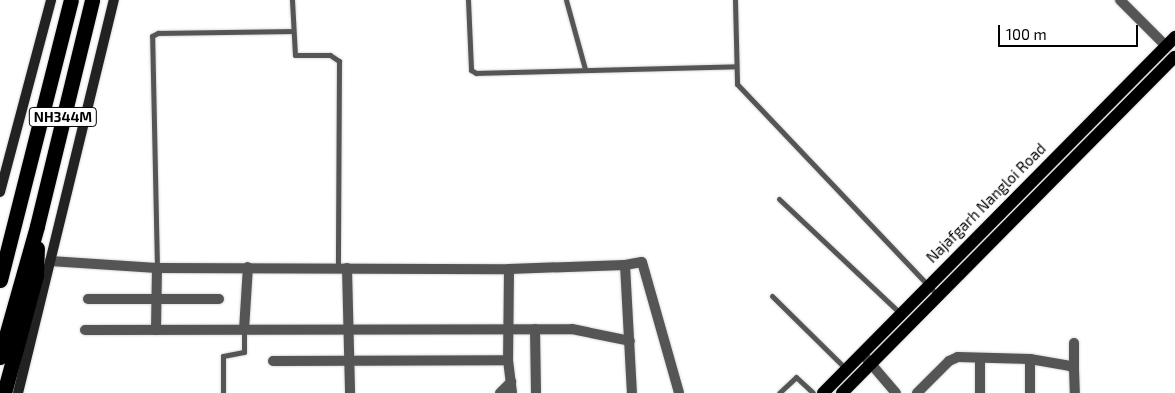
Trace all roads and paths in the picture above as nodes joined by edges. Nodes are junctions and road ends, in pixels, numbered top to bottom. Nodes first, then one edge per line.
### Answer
1 (51, 0) edge
2 (71, 0) edge
3 (92, 0) edge
4 (114, 0) edge
5 (292, 0) edge
6 (468, 0) edge
7 (566, 0) edge
8 (735, 0) edge
9 (1125, 2) edge
10 (293, 31) junction
11 (1171, 41) edge
12 (1173, 62) edge
13 (736, 66) junction
14 (585, 69) junction
15 (0, 192) edge
16 (779, 199) dead end
17 (15, 224) junction
18 (35, 234) junction
19 (0, 254) edge
20 (50, 261) junction
21 (625, 265) junction
22 (157, 268) junction
23 (248, 268) junction
24 (343, 268) junction
25 (509, 269) junction
26 (0, 280) edge
27 (927, 286) junction
28 (937, 295) junction
29 (772, 296) dead end
30 (88, 299) dead end
31 (219, 299) dead end
32 (157, 300) junction
33 (900, 313) junction
34 (509, 328) junction
35 (349, 329) junction
36 (536, 329) junction
37 (85, 330) dead end
38 (156, 330) junction
39 (244, 330) junction
40 (630, 341) junction
41 (1074, 343) dead end
42 (862, 353) junction
43 (0, 358) edge
44 (980, 359) junction
45 (1030, 359) junction
46 (508, 360) junction
47 (273, 361) dead end
48 (350, 361) junction
49 (872, 364) junction
50 (846, 369) junction
51 (1074, 369) junction
52 (511, 382) junction
53 (4, 393) edge
54 (18, 393) edge
55 (222, 393) edge
56 (350, 393) edge
57 (500, 393) edge
58 (512, 393) edge
59 (536, 393) edge
60 (632, 393) edge
61 (679, 393) edge
62 (779, 393) edge
63 (813, 393) edge
64 (823, 393) edge
65 (842, 393) edge
66 (896, 393) edge
67 (917, 393) edge
68 (980, 393) edge
69 (1030, 393) edge
70 (1075, 393) edge

1 - 15 street
2 - 17 highway, NH344M
3 - 18 highway, NH344M
4 - 20 street
5 - 10 lane
6 - 14 lane
7 - 14 lane
8 - 13 lane
9 - 11 street
10 - 22 lane
10 - 24 lane
11 - 27 main road, Najafgarh Nangloi Road
12 - 28 main road
13 - 14 lane
13 - 27 lane
16 - 33 lane
17 - 19 highway
17 - 26 highway, NH344M
18 - 43 highway, NH344M
18 - 53 highway
20 - 22 street
20 - 54 street
21 - 25 street
21 - 40 street
21 - 61 street
22 - 23 street
22 - 32 street
23 - 24 street
23 - 39 street
24 - 25 street
24 - 35 street
25 - 34 street
27 - 28 lane
27 - 33 main road, Najafgarh Nangloi Road
28 - 49 main road
29 - 50 lane
30 - 32 street
31 - 32 street
32 - 38 street
33 - 42 main road, Najafgarh Nangloi Road
34 - 35 street
34 - 36 street
34 - 46 street
35 - 39 street
35 - 48 street
36 - 40 street
36 - 59 street
37 - 38 street
38 - 39 street
39 - 55 lane
40 - 60 street
41 - 51 street
42 - 49 street
42 - 50 main road, Najafgarh Nangloi Road
44 - 45 street
44 - 67 street
44 - 68 street
45 - 51 street
45 - 69 street
46 - 48 street
46 - 52 street
47 - 48 street
48 - 56 street
49 - 65 main road
49 - 66 street
50 - 64 main road, Najafgarh Nangloi Road
51 - 70 street
52 - 57 street
52 - 58 street
62 - 63 lane

